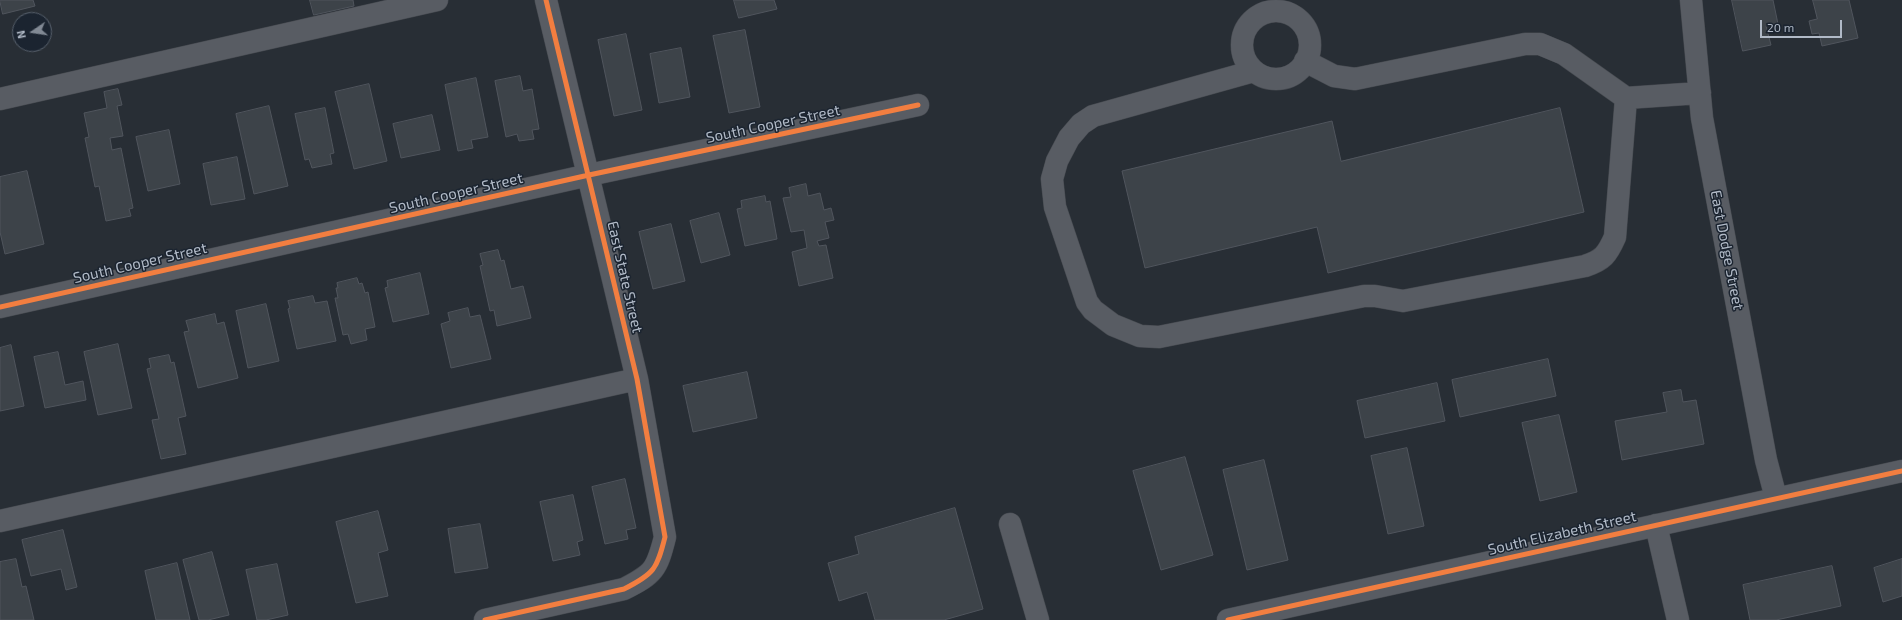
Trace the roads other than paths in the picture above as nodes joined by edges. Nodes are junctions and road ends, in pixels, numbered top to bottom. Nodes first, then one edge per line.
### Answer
1 (436, 0) edge
2 (546, 0) edge
3 (1691, 0) edge
4 (1305, 61) junction
5 (1254, 71) junction
6 (1700, 93) junction
7 (1626, 98) junction
8 (0, 99) edge
9 (918, 105) dead end
10 (589, 175) junction
11 (0, 307) edge
12 (637, 379) junction
13 (1902, 471) edge
14 (1776, 498) junction
15 (0, 521) edge
16 (1010, 524) dead end
17 (1656, 525) junction
18 (1255, 617) edge
19 (485, 620) edge
20 (1038, 620) edge
21 (1228, 620) edge
22 (1678, 620) edge

1 - 8 street
2 - 10 street, East State Street
3 - 6 street, East Dodge Street
4 - 5 street
4 - 5 street
4 - 7 street
5 - 7 street
6 - 7 street
6 - 14 street, East Dodge Street
9 - 10 street, South Cooper Street
10 - 11 street, South Cooper Street
10 - 12 street, East State Street
12 - 15 street
12 - 19 street, East State Street
13 - 14 street, South Elizabeth Street
14 - 17 street, South Elizabeth Street
16 - 20 street
17 - 18 street, South Elizabeth Street
17 - 22 street
18 - 21 street, South Elizabeth Street

